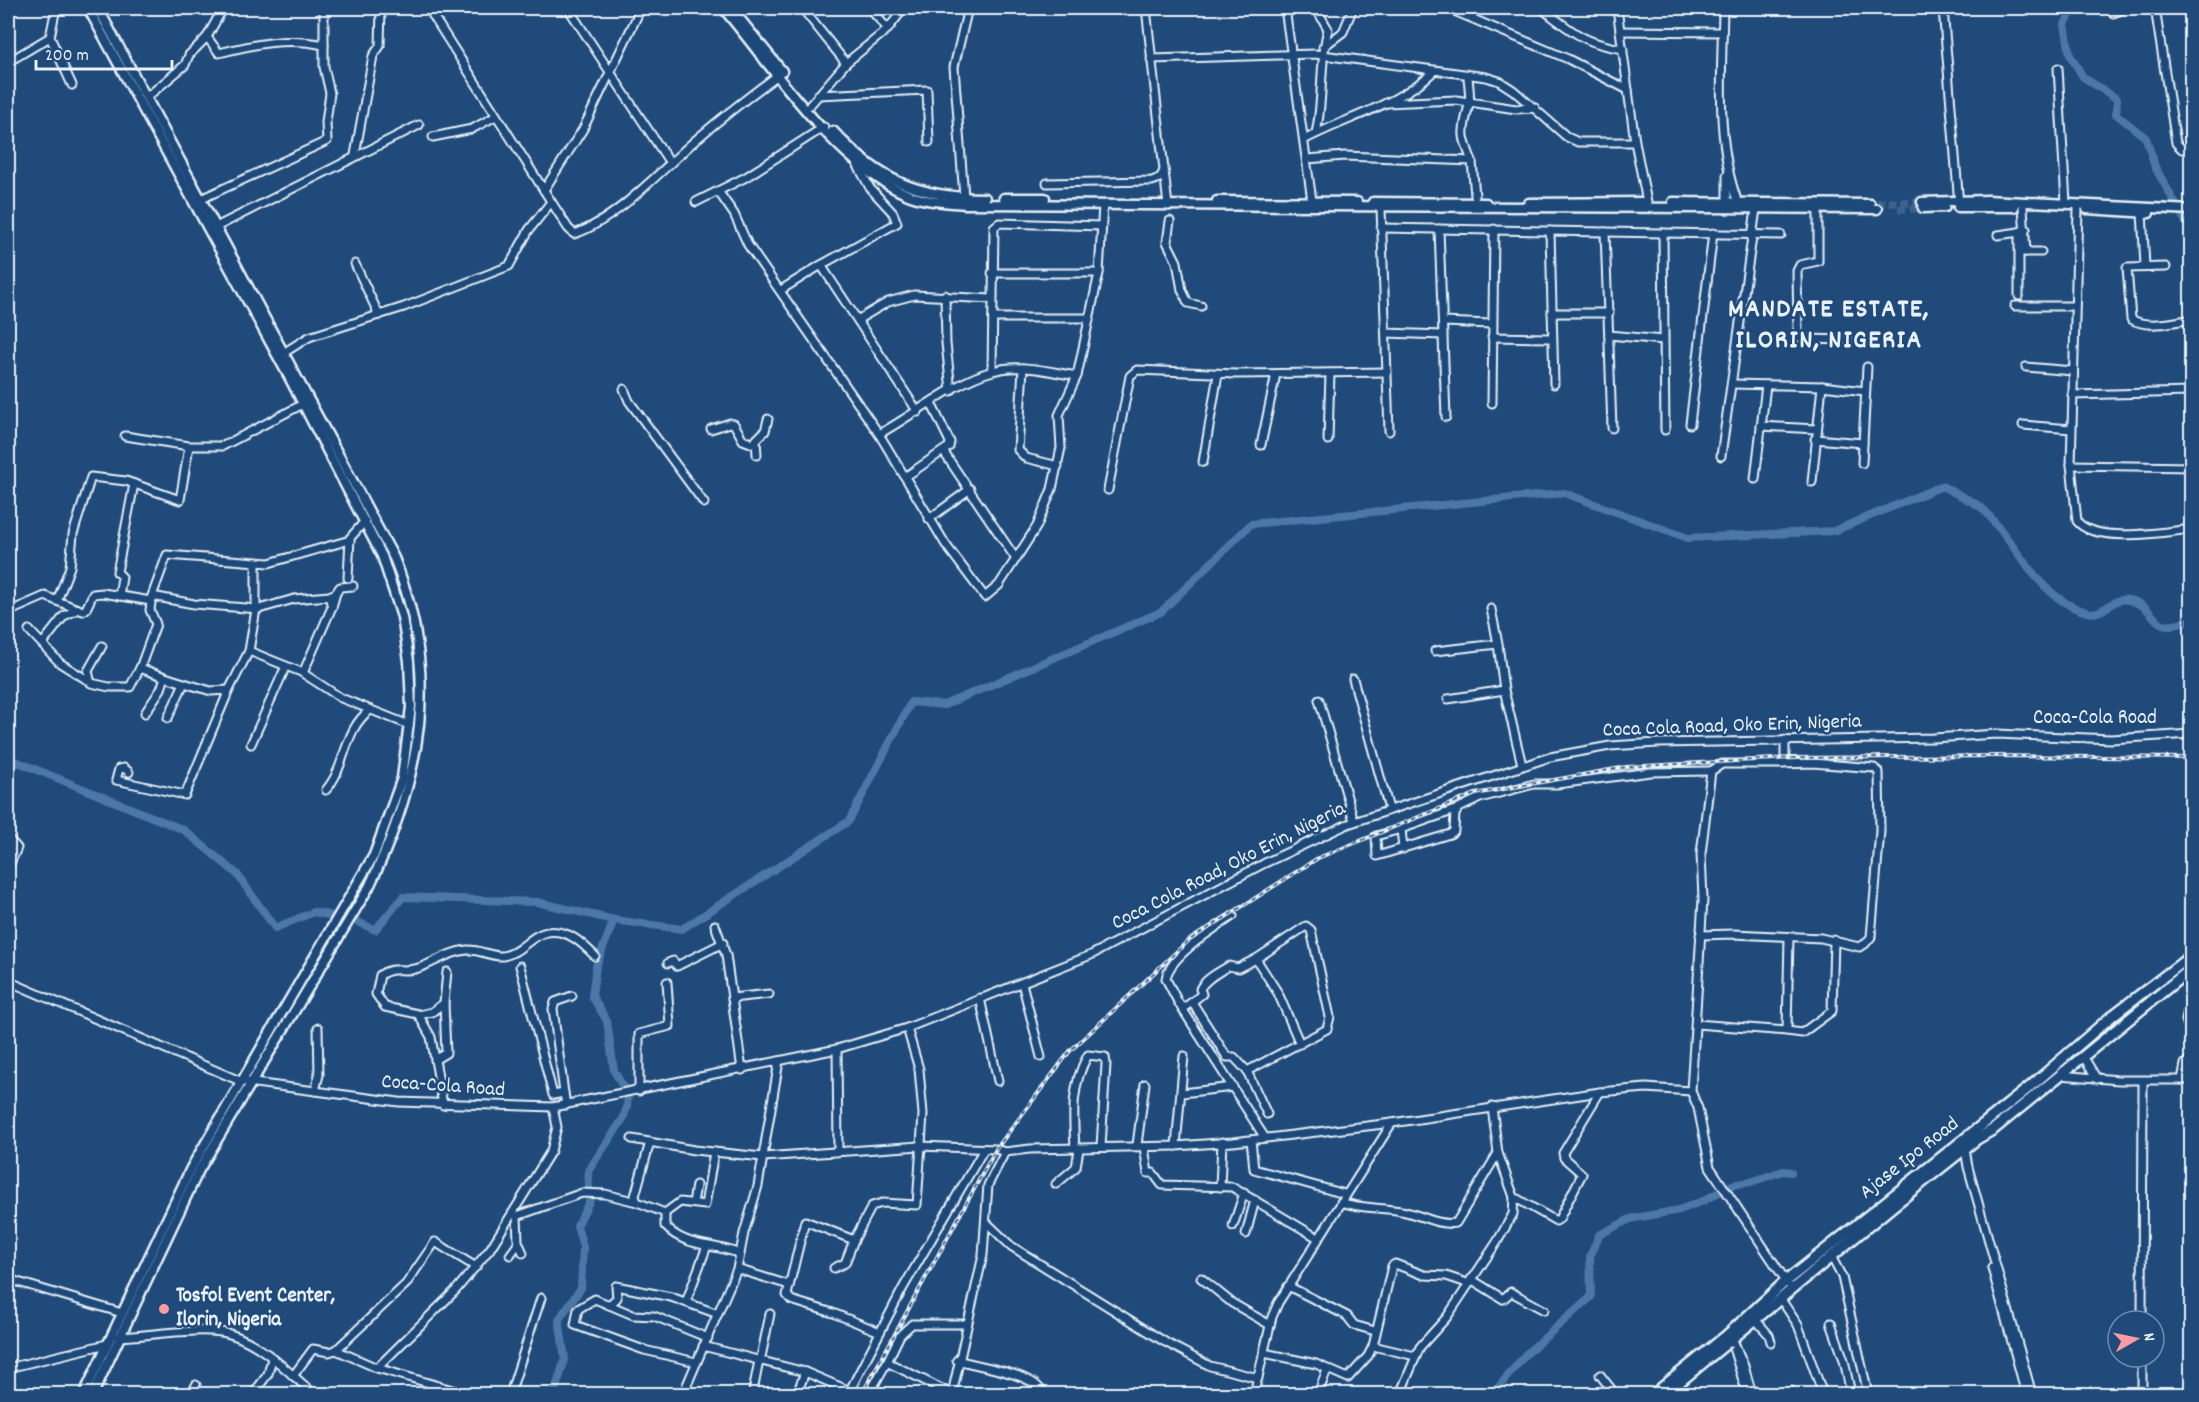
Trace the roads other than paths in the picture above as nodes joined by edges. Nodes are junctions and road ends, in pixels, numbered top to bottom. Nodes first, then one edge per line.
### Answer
1 (56, 8) edge
2 (88, 8) edge
3 (98, 8) edge
4 (223, 8) edge
5 (324, 8) edge
6 (381, 8) edge
7 (428, 8) edge
8 (568, 8) edge
9 (641, 8) edge
10 (723, 8) edge
11 (731, 8) edge
12 (802, 8) edge
13 (869, 8) edge
14 (904, 8) edge
15 (968, 8) edge
16 (1146, 8) edge
17 (1286, 8) edge
18 (1316, 8) edge
19 (1353, 8) edge
20 (1447, 8) edge
21 (1541, 8) edge
22 (1617, 8) edge
23 (1723, 8) edge
24 (1942, 8) edge
25 (2126, 8) edge
26 (2155, 8) edge
27 (2113, 13) dead end
28 (888, 29) junction
29 (1620, 31) junction
30 (1722, 32) junction
31 (50, 37) junction
32 (207, 38) junction
33 (324, 45) junction
34 (1623, 49) junction
35 (1322, 51) junction
36 (1293, 55) junction
37 (1151, 59) junction
38 (8, 62) edge
39 (846, 63) junction
40 (2058, 68) dead end
41 (1434, 71) junction
42 (610, 73) junction
43 (778, 75) junction
44 (1468, 75) junction
45 (72, 85) dead end
46 (1628, 90) junction
47 (818, 95) junction
48 (147, 97) junction
49 (1386, 103) junction
50 (1470, 103) junction
51 (810, 105) junction
52 (1535, 108) junction
53 (495, 116) junction
54 (419, 125) dead end
55 (824, 127) junction
56 (1316, 133) junction
57 (433, 137) dead end
58 (1304, 140) junction
59 (929, 142) dead end
60 (1635, 142) junction
61 (2192, 150) edge
62 (356, 155) junction
63 (1307, 159) junction
64 (1472, 161) junction
65 (855, 162) junction
66 (670, 163) junction
67 (1727, 170) junction
68 (1164, 171) junction
69 (1047, 183) dead end
70 (544, 189) junction
71 (718, 191) junction
72 (1475, 196) dead end
73 (964, 197) junction
74 (201, 199) junction
75 (1312, 201) junction
76 (551, 202) junction
77 (696, 202) dead end
78 (1168, 203) junction
79 (1738, 203) junction
80 (2066, 203) junction
81 (1959, 204) junction
82 (1103, 205) junction
83 (1647, 205) junction
84 (1922, 205) tunnel mouth
85 (1727, 206) junction
86 (2023, 207) junction
87 (1381, 208) junction
88 (1756, 209) junction
89 (1818, 209) junction
90 (2078, 209) junction
91 (2142, 212) junction
92 (2183, 212) edge
93 (1170, 221) dead end
94 (1102, 226) junction
95 (216, 227) junction
96 (1382, 228) junction
97 (1439, 229) junction
98 (1494, 229) junction
99 (2022, 230) junction
100 (1550, 231) junction
101 (1605, 232) junction
102 (1663, 233) junction
103 (1713, 233) junction
104 (1754, 234) junction
105 (1781, 235) dead end
106 (1998, 235) dead end
107 (2023, 252) junction
108 (2041, 252) dead end
109 (355, 264) dead end
110 (821, 265) junction
111 (2145, 266) junction
112 (2166, 267) dead end
113 (992, 273) junction
114 (1099, 273) junction
115 (781, 290) junction
116 (945, 295) junction
117 (2019, 296) dead end
118 (992, 299) junction
119 (1201, 306) dead end
120 (2015, 306) dead end
121 (2074, 306) junction
122 (1552, 313) junction
123 (1609, 314) junction
124 (379, 315) junction
125 (993, 318) junction
126 (1089, 318) junction
127 (859, 319) junction
128 (2192, 319) edge
129 (1443, 322) junction
130 (1491, 324) junction
131 (1386, 333) junction
132 (1443, 335) junction
133 (1609, 335) junction
134 (1492, 337) junction
135 (1552, 338) junction
136 (1663, 340) junction
137 (1850, 340) dead end
138 (285, 352) junction
139 (1867, 367) dead end
140 (1023, 368) junction
141 (2026, 368) dead end
142 (992, 371) junction
143 (2073, 371) junction
144 (1387, 372) junction
145 (1330, 373) junction
146 (1218, 374) junction
147 (1276, 374) junction
148 (1077, 376) junction
149 (1554, 384) dead end
150 (1732, 384) junction
151 (1766, 385) junction
152 (1822, 386) junction
153 (624, 389) dead end
154 (951, 391) junction
155 (1865, 391) junction
156 (2192, 392) edge
157 (2072, 395) junction
158 (931, 403) junction
159 (1492, 403) dead end
160 (303, 404) junction
161 (918, 412) junction
162 (1446, 417) dead end
163 (768, 420) dead end
164 (1690, 424) dead end
165 (2023, 425) dead end
166 (1761, 426) junction
167 (1612, 428) dead end
168 (711, 429) dead end
169 (1816, 429) junction
170 (2071, 429) junction
171 (1665, 430) dead end
172 (1389, 431) dead end
173 (879, 434) junction
174 (125, 436) dead end
175 (1815, 439) junction
176 (1328, 440) dead end
177 (1863, 443) junction
178 (756, 445) junction
179 (1261, 445) dead end
180 (189, 447) junction
181 (944, 451) junction
182 (757, 455) dead end
183 (1721, 456) dead end
184 (1203, 462) dead end
185 (1862, 463) dead end
186 (2071, 465) junction
187 (1058, 466) junction
188 (2192, 467) edge
189 (904, 477) junction
190 (1755, 478) dead end
191 (1812, 482) dead end
192 (134, 484) junction
193 (970, 489) junction
194 (1108, 490) dead end
195 (704, 503) dead end
196 (929, 519) junction
197 (365, 521) junction
198 (2192, 529) edge
199 (350, 540) junction
200 (1016, 559) junction
201 (256, 562) junction
202 (119, 596) junction
203 (334, 596) junction
204 (152, 599) junction
205 (57, 601) junction
206 (78, 609) junction
207 (256, 609) junction
208 (1491, 609) dead end
209 (8, 612) edge
210 (29, 630) dead end
211 (43, 643) junction
212 (1498, 644) junction
213 (102, 646) dead end
214 (249, 651) junction
215 (1435, 651) dead end
216 (286, 666) junction
217 (140, 668) junction
218 (303, 674) junction
219 (165, 677) junction
220 (1353, 679) dead end
221 (91, 682) junction
222 (184, 683) junction
223 (230, 690) junction
224 (1504, 690) junction
225 (1448, 699) dead end
226 (1319, 700) dead end
227 (370, 710) junction
228 (145, 713) dead end
229 (168, 718) dead end
230 (409, 725) junction
231 (1997, 734) joint
232 (2192, 734) edge
233 (1785, 740) junction
234 (252, 744) dead end
235 (1782, 764) junction
236 (1522, 765) junction
237 (1711, 771) junction
238 (129, 772) dead end
239 (326, 790) dead end
240 (1459, 808) junction
241 (1389, 809) junction
242 (1354, 822) junction
243 (1401, 829) junction
244 (8, 838) edge
245 (1403, 849) junction
246 (8, 868) edge
247 (1233, 916) dead end
248 (715, 925) dead end
249 (1700, 935) junction
250 (1789, 937) junction
251 (1834, 940) junction
252 (723, 943) junction
253 (2192, 955) edge
254 (595, 956) dead end
255 (1256, 959) junction
256 (668, 963) dead end
257 (520, 966) dead end
258 (312, 970) junction
259 (447, 972) dead end
260 (2190, 976) edge
261 (8, 981) edge
262 (667, 982) dead end
263 (1022, 983) junction
264 (2192, 990) edge
265 (769, 994) dead end
266 (572, 996) dead end
267 (732, 998) junction
268 (980, 998) junction
269 (1192, 1002) junction
270 (444, 1003) junction
271 (1182, 1009) junction
272 (419, 1015) junction
273 (1696, 1024) junction
274 (318, 1028) dead end
275 (907, 1028) junction
276 (1787, 1031) junction
277 (2192, 1036) edge
278 (1300, 1044) junction
279 (837, 1049) junction
280 (1184, 1056) dead end
281 (2083, 1056) junction
282 (1041, 1057) dead end
283 (2192, 1057) edge
284 (436, 1059) junction
285 (779, 1061) junction
286 (742, 1070) junction
287 (1247, 1071) junction
288 (2060, 1075) junction
289 (2097, 1079) junction
290 (2182, 1080) junction
291 (2192, 1080) edge
292 (240, 1081) junction
293 (2143, 1081) junction
294 (998, 1082) dead end
295 (250, 1083) junction
296 (1145, 1084) dead end
297 (1233, 1087) junction
298 (315, 1091) junction
299 (1691, 1091) junction
300 (636, 1092) junction
301 (1600, 1092) junction
302 (564, 1093) junction
303 (1182, 1093) junction
304 (443, 1105) junction
305 (566, 1105) junction
306 (553, 1107) junction
307 (1492, 1107) junction
308 (1267, 1114) dead end
309 (1392, 1123) junction
310 (1265, 1138) junction
311 (632, 1139) dead end
312 (1251, 1140) junction
313 (1222, 1142) junction
314 (650, 1143) junction
315 (920, 1146) junction
316 (1141, 1146) junction
317 (1176, 1146) junction
318 (1101, 1147) junction
319 (1077, 1148) junction
320 (984, 1149) junction
321 (1965, 1149) junction
322 (838, 1151) junction
323 (714, 1152) junction
324 (1005, 1152) junction
325 (1498, 1153) junction
326 (1956, 1156) junction
327 (763, 1157) junction
328 (1056, 1184) dead end
329 (696, 1185) dead end
330 (1220, 1186) junction
331 (1244, 1193) junction
332 (1345, 1194) junction
333 (1514, 1197) junction
334 (1255, 1200) junction
335 (637, 1202) junction
336 (1341, 1202) junction
337 (693, 1203) junction
338 (665, 1213) junction
339 (514, 1214) junction
340 (986, 1222) junction
341 (1233, 1226) dead end
342 (996, 1233) junction
343 (1246, 1234) dead end
344 (986, 1236) junction
345 (1317, 1238) junction
346 (854, 1240) junction
347 (519, 1244) junction
348 (706, 1245) junction
349 (523, 1253) dead end
350 (740, 1254) junction
351 (510, 1255) dead end
352 (1831, 1256) junction
353 (476, 1267) junction
354 (834, 1268) dead end
355 (737, 1269) junction
356 (1201, 1278) dead end
357 (8, 1279) edge
358 (1469, 1281) junction
359 (789, 1285) junction
360 (1788, 1285) junction
361 (1288, 1286) junction
362 (541, 1298) dead end
363 (1780, 1298) junction
364 (686, 1302) junction
365 (609, 1305) junction
366 (2142, 1309) edge
367 (1544, 1310) dead end
368 (122, 1313) junction
369 (718, 1314) junction
370 (770, 1314) dead end
371 (1755, 1319) junction
372 (1831, 1323) dead end
373 (966, 1324) junction
374 (1270, 1325) junction
375 (1375, 1331) junction
376 (880, 1332) junction
377 (118, 1337) junction
378 (1730, 1337) junction
379 (708, 1338) junction
380 (1771, 1342) dead end
381 (107, 1344) junction
382 (703, 1346) junction
383 (1373, 1346) junction
384 (336, 1350) junction
385 (1264, 1353) junction
386 (1415, 1356) junction
387 (272, 1358) junction
388 (957, 1360) junction
389 (696, 1362) junction
390 (759, 1362) junction
391 (887, 1362) junction
392 (8, 1368) edge
393 (377, 1368) junction
394 (2142, 1369) edge
395 (1327, 1370) junction
396 (805, 1372) junction
397 (1600, 1375) dead end
398 (293, 1376) junction
399 (1258, 1378) junction
400 (196, 1385) dead end
401 (445, 1391) edge
402 (753, 1391) dead end
403 (849, 1393) edge
404 (1867, 1394) edge
405 (84, 1395) edge
406 (93, 1395) edge
407 (192, 1395) edge
408 (253, 1395) edge
409 (314, 1395) edge
410 (466, 1395) edge
411 (510, 1395) edge
412 (683, 1395) edge
413 (797, 1395) edge
414 (868, 1395) edge
415 (952, 1395) edge
416 (1039, 1395) edge
417 (1254, 1395) edge
418 (1318, 1395) edge
419 (1401, 1395) edge
420 (1615, 1395) edge
421 (1654, 1395) edge
422 (1665, 1395) edge
423 (1749, 1395) edge
424 (1823, 1395) edge
425 (1851, 1395) edge
426 (2026, 1395) edge
427 (2032, 1395) edge
428 (2142, 1395) edge

1 - 31 street
2 - 160 main road
3 - 48 main road
4 - 32 street
5 - 33 street
6 - 62 street
7 - 53 street
8 - 42 street
9 - 42 street
10 - 43 main road
11 - 51 main road
12 - 39 street
13 - 28 street
14 - 28 street
15 - 73 street
16 - 37 street
17 - 36 street
18 - 35 street
19 - 35 street
20 - 46 street
21 - 34 street
22 - 29 street
23 - 30 street
24 - 81 street
25 - 27 street
26 - 61 street
28 - 39 street
29 - 30 street
29 - 34 street
30 - 67 street
31 - 38 street
31 - 45 street
32 - 33 street
32 - 48 street
33 - 74 street
34 - 46 street
35 - 36 street
35 - 41 street
35 - 56 street
36 - 37 street
36 - 58 street
37 - 68 street
39 - 47 street
40 - 80 street
41 - 44 street
41 - 49 street
42 - 66 street
42 - 70 street
43 - 55 main road
43 - 66 street
44 - 50 street
44 - 52 street
46 - 60 street
47 - 51 street
47 - 59 street
48 - 74 main road
49 - 50 street
49 - 56 street
50 - 52 street
50 - 64 street
51 - 73 main road
52 - 60 street
53 - 57 street
53 - 70 street
54 - 62 street
55 - 65 main road
55 - 71 street
56 - 58 street
58 - 63 street
60 - 83 street
62 - 95 street
63 - 64 street
63 - 75 street
64 - 72 street
65 - 82 main road
65 - 110 street
66 - 76 street
67 - 79 street
67 - 85 street
68 - 69 street
68 - 78 street
70 - 76 street
71 - 77 street
71 - 115 street
73 - 78 main road
74 - 95 main road
75 - 78 main road
75 - 83 main road
76 - 124 street
78 - 82 main road
78 - 87 main road
79 - 85 main road
79 - 89 main road
80 - 81 main road
80 - 92 main road
81 - 84 main road
81 - 86 main road
82 - 94 street
83 - 85 main road
83 - 87 main road
85 - 88 main road
86 - 90 main road
86 - 99 street
87 - 96 street
88 - 89 main road
88 - 104 street
89 - 137 street
90 - 91 main road
90 - 121 street
91 - 92 main road
91 - 111 street
93 - 119 street
94 - 113 street
94 - 114 street
95 - 138 main road
96 - 97 street
96 - 131 street
97 - 98 street
97 - 129 street
98 - 100 street
98 - 130 street
99 - 106 street
99 - 107 street
100 - 101 street
100 - 122 street
101 - 102 street
101 - 123 street
102 - 103 street
102 - 136 street
103 - 104 street
103 - 164 street
104 - 105 street
104 - 150 street
107 - 108 street
107 - 117 street
109 - 124 street
110 - 115 street
110 - 127 street
111 - 112 street
111 - 128 street
113 - 114 street
113 - 118 street
114 - 126 street
115 - 173 street
116 - 118 street
116 - 127 street
116 - 154 street
118 - 125 street
120 - 121 street
121 - 143 street
122 - 123 street
122 - 135 street
123 - 133 street
124 - 138 street
125 - 126 street
125 - 142 street
126 - 148 street
127 - 161 street
129 - 130 street
129 - 132 street
130 - 134 street
131 - 132 street
131 - 144 street
132 - 162 street
133 - 136 street
133 - 167 street
134 - 135 street
134 - 159 street
135 - 149 street
136 - 171 street
138 - 258 main road
139 - 155 street
140 - 142 street
140 - 148 street
140 - 187 street
141 - 143 street
142 - 154 street
143 - 157 street
144 - 145 street
144 - 172 street
145 - 147 street
145 - 176 street
146 - 147 street
146 - 184 street
146 - 194 street
147 - 179 street
148 - 187 street
150 - 151 street
150 - 183 street
151 - 152 street
151 - 166 street
152 - 155 street
152 - 169 street
153 - 195 street
154 - 158 street
155 - 177 street
156 - 157 street
157 - 170 street
158 - 161 street
158 - 181 street
160 - 180 street
160 - 197 main road
161 - 173 street
163 - 178 street
165 - 170 street
166 - 169 street
166 - 190 street
168 - 178 street
169 - 175 street
170 - 186 street
173 - 189 street
174 - 180 street
175 - 177 street
175 - 191 street
177 - 185 street
178 - 182 street
180 - 192 street
181 - 189 street
181 - 193 street
186 - 188 street
186 - 198 street
187 - 200 street
189 - 196 street
192 - 202 street
192 - 205 street
193 - 196 street
193 - 200 street
196 - 200 street
197 - 199 street
197 - 230 main road
199 - 201 street
199 - 203 street
201 - 204 street
201 - 207 street
202 - 204 street
202 - 206 street
203 - 207 street
203 - 218 street
204 - 207 street
204 - 217 street
205 - 206 street
205 - 209 street
206 - 211 street
207 - 214 street
208 - 212 street
210 - 211 street
211 - 221 street
212 - 215 street
212 - 224 street
213 - 221 street
214 - 216 street
214 - 223 street
216 - 218 street
216 - 234 street
217 - 219 street
217 - 221 street
218 - 227 street
219 - 222 street
219 - 228 street
220 - 241 street
222 - 223 street
222 - 229 street
223 - 238 street
224 - 225 street
224 - 236 street
226 - 242 street
227 - 230 street
227 - 239 street
230 - 258 main road
231 - 232 street, Coca-Cola Road
231 - 233 street, Coca Cola Road, Oko Erin, Nigeria
233 - 235 street
233 - 236 street, Coca Cola Road, Oko Erin, Nigeria
235 - 237 street
235 - 251 street
236 - 241 street, Coca Cola Road, Oko Erin, Nigeria
237 - 240 street
237 - 249 street
240 - 243 street
240 - 245 street
241 - 242 street, Coca Cola Road, Oko Erin, Nigeria
242 - 263 street, Coca Cola Road, Oko Erin, Nigeria
243 - 245 street
243 - 245 street
244 - 246 street
247 - 271 street
248 - 252 street
249 - 250 street
249 - 273 street
250 - 251 street
250 - 276 street
251 - 276 street
252 - 256 street
252 - 267 street
253 - 360 highway, Ajase Ipo Road
254 - 272 street
255 - 269 street
255 - 278 street
255 - 278 street
257 - 302 street
258 - 292 main road
258 - 295 main road
259 - 270 street
260 - 281 highway, Ajase Ipo Road
261 - 292 street
262 - 300 street
263 - 268 street, Coca Cola Road, Oko Erin, Nigeria
263 - 282 street
264 - 277 street
265 - 267 street
266 - 302 street
267 - 286 street
268 - 275 street, Coca Cola Road, Oko Erin, Nigeria
268 - 294 street
269 - 271 street
269 - 287 street
270 - 272 street
270 - 284 street
271 - 297 street
272 - 284 street
273 - 276 street
273 - 299 street
274 - 298 street
275 - 279 street, Coca Cola Road, Oko Erin, Nigeria
275 - 315 street
278 - 287 street
279 - 285 street, Coca Cola Road, Oko Erin, Nigeria
279 - 322 street
280 - 303 street
281 - 288 highway, Ajase Ipo Road
281 - 289 street
283 - 290 street
284 - 304 street
285 - 286 street, Coca Cola Road, Oko Erin, Nigeria
285 - 327 street
286 - 300 street, Coca Cola Road, Oko Erin, Nigeria
287 - 308 street
288 - 289 street
288 - 321 highway, Ajase Ipo Road
289 - 293 street
290 - 291 street
290 - 293 street
292 - 295 street, Coca-Cola Road
292 - 368 main road
293 - 366 street
295 - 298 street, Coca-Cola Road
295 - 377 main road
296 - 316 street
297 - 303 street
297 - 310 street
298 - 304 street, Coca-Cola Road
299 - 301 street
299 - 360 street
300 - 305 street, Coca-Cola Road
301 - 307 street
301 - 333 street
302 - 305 street
303 - 317 street
304 - 306 street, Coca-Cola Road
305 - 306 street, Coca-Cola Road
306 - 339 street
307 - 309 street
307 - 325 street
309 - 310 street
309 - 332 street
310 - 312 street
311 - 314 street
312 - 313 street
312 - 332 street
313 - 317 street
313 - 330 street
314 - 323 street
314 - 335 street
315 - 320 street
315 - 322 street
315 - 346 street
316 - 317 street
316 - 318 street
316 - 330 street
318 - 319 street
318 - 319 street
319 - 324 street
319 - 328 street
320 - 324 street
320 - 376 street
321 - 326 highway, Ajase Ipo Road
321 - 427 street
322 - 327 street
323 - 327 street
323 - 337 street
324 - 340 street
325 - 333 street
325 - 336 street
326 - 352 highway, Ajase Ipo Road
326 - 426 street
327 - 350 street
329 - 337 street
330 - 331 street
331 - 334 street
331 - 341 street
332 - 336 street
333 - 358 street
334 - 343 street
334 - 345 street
335 - 338 street
335 - 339 street
336 - 345 street
337 - 338 street
338 - 348 street
339 - 347 street
339 - 353 street
340 - 342 street
340 - 344 street
342 - 344 street
342 - 399 street
344 - 373 street
345 - 361 street
346 - 354 street
346 - 359 street
347 - 349 street
347 - 351 street
348 - 350 street
348 - 364 street
350 - 355 street
352 - 360 highway, Ajase Ipo Road
352 - 404 street
353 - 384 street
353 - 393 street
355 - 359 street
355 - 369 street
356 - 374 street
357 - 368 street
358 - 367 street
358 - 375 street
358 - 386 street
359 - 376 street
360 - 363 highway, Ajase Ipo Road
360 - 378 highway, Ajase Ipo Road
361 - 374 street
361 - 375 street
362 - 411 street
363 - 371 highway, Ajase Ipo Road
363 - 424 street
364 - 365 street
364 - 369 street
365 - 379 street
365 - 389 street
368 - 381 main road
369 - 379 street
370 - 390 street
371 - 378 highway, Ajase Ipo Road
371 - 380 street
372 - 425 street
373 - 388 street
373 - 391 street
374 - 385 street
375 - 383 street
376 - 403 street
377 - 387 street
377 - 406 main road
378 - 421 highway, Ajase Ipo Road
378 - 422 highway, Ajase Ipo Road
378 - 423 street
379 - 382 street
381 - 392 street
381 - 405 main road
382 - 389 street
382 - 390 street
383 - 386 street
383 - 395 street
384 - 393 street
384 - 398 street
385 - 395 street
385 - 399 street
386 - 419 street
387 - 398 street
387 - 408 street
388 - 415 street
388 - 416 street
389 - 412 street
390 - 396 street
390 - 402 street
391 - 414 street
391 - 415 street
393 - 401 street
394 - 428 street
395 - 418 street
396 - 403 street
396 - 413 street
397 - 420 street
398 - 409 street
399 - 417 street
400 - 407 street
401 - 410 street

